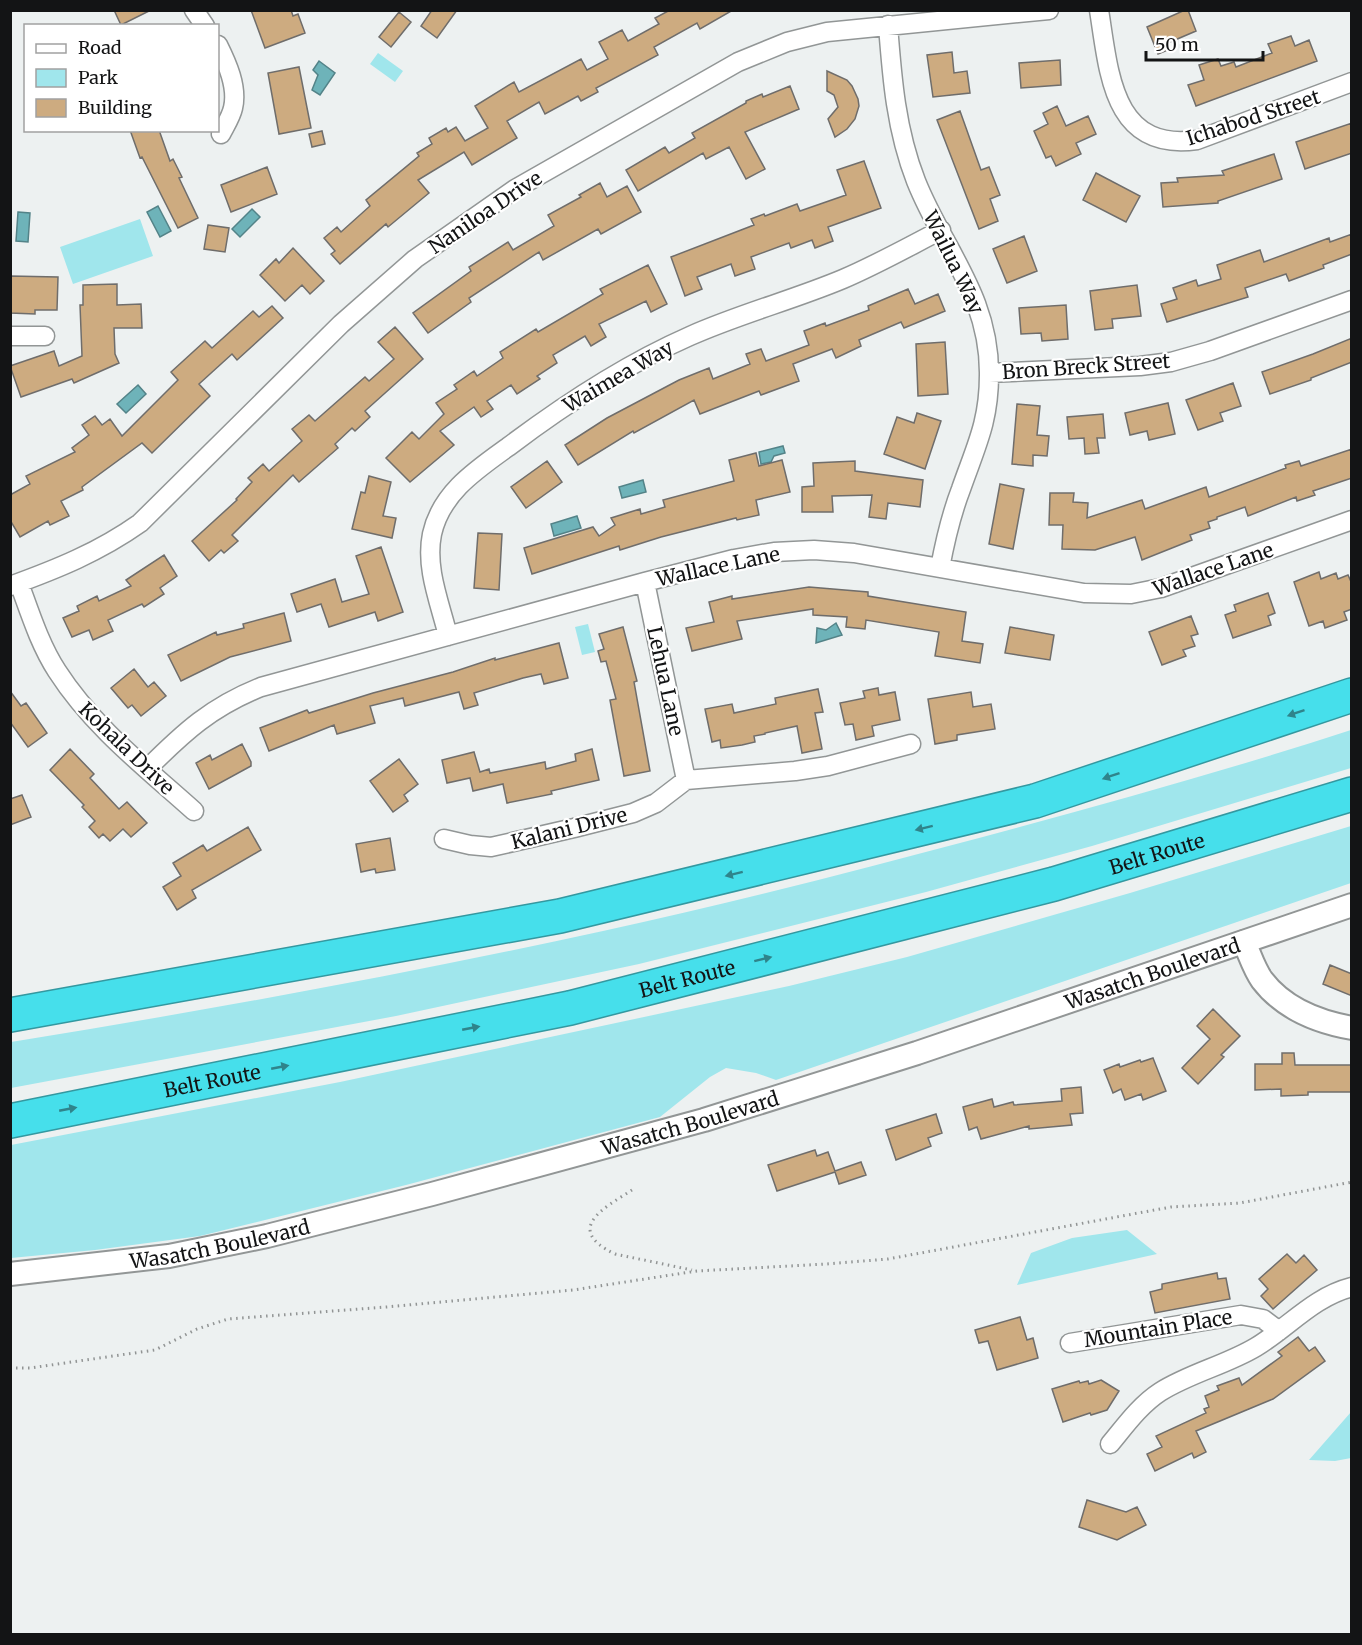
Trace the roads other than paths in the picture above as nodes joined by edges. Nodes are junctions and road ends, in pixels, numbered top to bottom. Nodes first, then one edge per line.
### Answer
1 (194, 10) edge
2 (1049, 10) edge
3 (1099, 10) edge
4 (204, 24) edge
5 (888, 25) junction
6 (219, 47) edge
7 (1352, 82) edge
8 (221, 134) dead end
9 (941, 230) junction
10 (1352, 300) edge
11 (10, 336) edge
12 (45, 336) dead end
13 (989, 373) junction
14 (1352, 520) edge
15 (940, 568) junction
16 (645, 582) junction
17 (15, 585) edge
18 (448, 636) junction
19 (1352, 695) edge
20 (910, 744) dead end
21 (147, 769) junction
22 (686, 780) junction
23 (1352, 794) edge
24 (194, 811) dead end
25 (444, 839) dead end
26 (1352, 905) edge
27 (1245, 942) junction
28 (10, 1015) edge
29 (1352, 1028) edge
30 (10, 1121) edge
31 (10, 1274) edge
32 (1352, 1287) edge
33 (1279, 1331) junction
34 (1070, 1343) dead end
35 (1110, 1444) dead end

1 - 4 street
2 - 5 street, Naniloa Drive
3 - 7 street, Ichabod Street
5 - 9 street, Wailua Way
5 - 17 street, Naniloa Drive
6 - 8 street
9 - 13 street, Wailua Way
9 - 18 street, Waimea Way
10 - 13 street, Bron Breck Street
11 - 12 street
13 - 15 street, Wailua Way
14 - 15 street, Wallace Lane
15 - 16 street, Wallace Lane
16 - 18 street, Wallace Lane
16 - 22 street, Lehua Lane
17 - 21 street, Kohala Drive
18 - 21 street, Wallace Lane
19 -> 28 highway
20 - 22 street
21 - 24 street, Kohala Drive
22 - 25 street, Kalani Drive
30 -> 23 highway, Belt Route
26 - 27 street, Wasatch Boulevard
27 - 29 street
27 - 31 street, Wasatch Boulevard
32 - 33 street
33 - 34 street, Mountain Place
33 - 35 street

